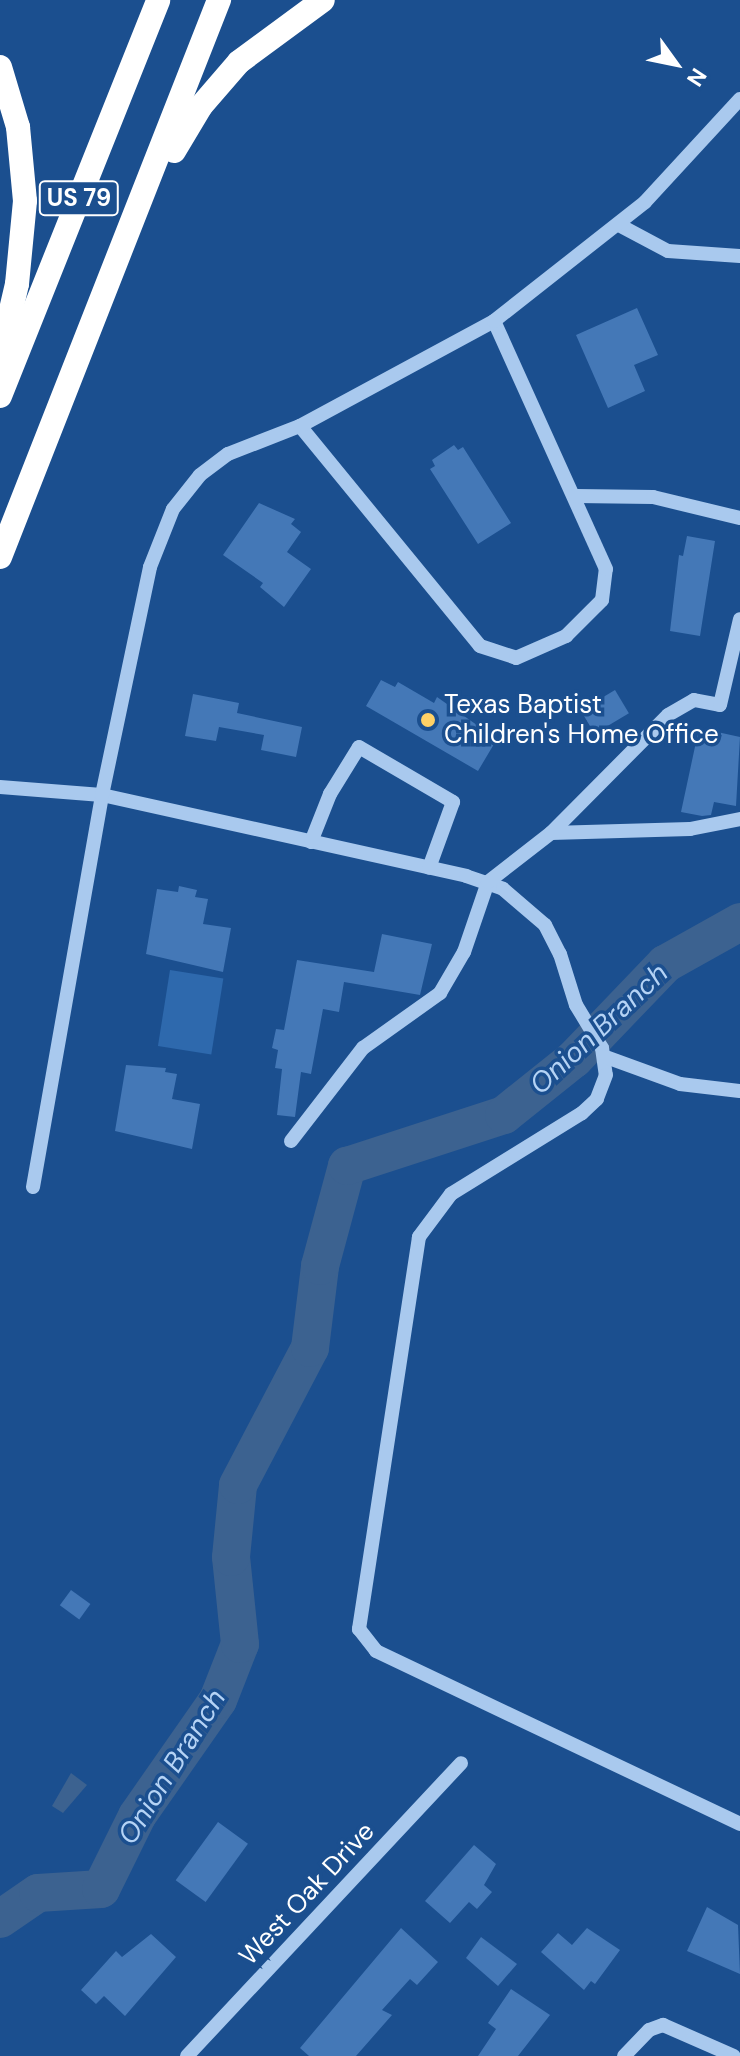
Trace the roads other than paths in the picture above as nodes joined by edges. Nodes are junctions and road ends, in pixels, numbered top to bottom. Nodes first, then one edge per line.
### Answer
1 (158, 0) edge
2 (219, 0) edge
3 (323, 0) edge
4 (0, 67) edge
5 (740, 99) edge
6 (619, 225) junction
7 (740, 256) edge
8 (119, 260) junction
9 (494, 321) junction
10 (0, 357) edge
11 (0, 396) edge
12 (300, 426) junction
13 (576, 496) junction
14 (740, 518) edge
15 (0, 557) edge
16 (740, 619) edge
17 (0, 787) edge
18 (102, 795) junction
19 (740, 819) edge
20 (551, 833) junction
21 (311, 842) junction
22 (429, 868) junction
23 (488, 882) junction
24 (606, 1057) junction
25 (740, 1091) edge
26 (291, 1141) dead end
27 (33, 1187) dead end
28 (461, 1763) dead end
29 (740, 1824) edge
30 (187, 2056) edge
31 (624, 2056) edge
32 (734, 2056) edge

1 - 11 highway, US 79
2 - 8 highway, US 79
3 - 8 highway
4 - 10 highway
5 - 6 street
6 - 7 street
6 - 9 street
8 - 15 highway, US 79
9 - 12 street
9 - 13 street
12 - 13 street
12 - 18 street
13 - 14 street
16 - 20 street
17 - 18 street
18 - 21 street
18 - 27 street
19 - 20 street
20 - 23 street
21 - 22 street
21 - 22 street
22 - 23 street
23 - 24 street
23 - 26 street
24 - 25 street
24 - 29 street
28 - 30 street, West Oak Drive
31 - 32 street

